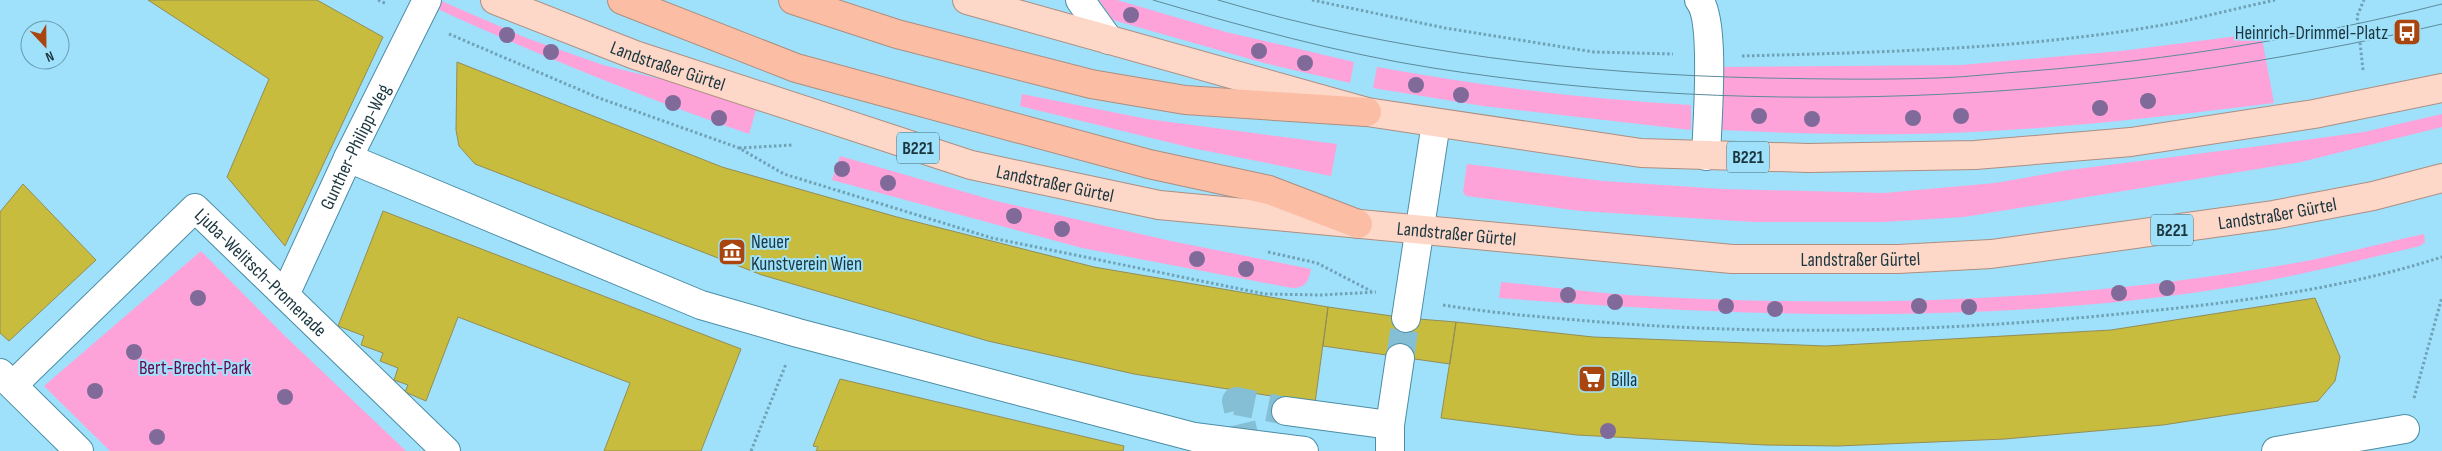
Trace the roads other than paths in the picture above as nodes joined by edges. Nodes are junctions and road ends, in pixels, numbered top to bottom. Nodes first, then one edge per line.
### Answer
1 (496, 0) edge
2 (622, 0) edge
3 (793, 0) edge
4 (967, 0) edge
5 (1698, 0) edge
6 (1081, 1) edge
7 (422, 9) edge
8 (1109, 40) junction
9 (2434, 90) edge
10 (1366, 112) junction
11 (1436, 123) junction
12 (1706, 156) junction
13 (348, 158) junction
14 (2442, 178) edge
15 (1358, 224) junction
16 (1421, 230) junction
17 (285, 295) junction
18 (1407, 308) tunnel mouth
19 (1400, 358) tunnel mouth
20 (6, 379) edge
21 (1286, 412) tunnel mouth
22 (2405, 429) road end
23 (1390, 438) edge
24 (79, 451) edge
25 (446, 451) edge
26 (1304, 451) edge
27 (2276, 451) edge

1 - 15 main road, Landstraßer Gürtel / B221
2 - 15 highway
3 - 10 highway
4 - 8 main road, B221
5 - 12 street
6 - 8 street
7 - 13 street, Gunther-Philipp-Weg
8 - 10 main road, B221
9 - 12 main road, B221
10 - 11 main road, B221
11 - 12 main road, B221
11 - 16 street
13 - 17 street, Gunther-Philipp-Weg
13 - 26 street
14 - 16 main road, Landstraßer Gürtel / B221
15 - 16 main road, Landstraßer Gürtel / B221
16 - 18 street
17 - 20 street, Ljuba-Welitsch-Promenade
17 - 25 street, Ljuba-Welitsch-Promenade
19 - 23 street
20 - 24 street
21 - 23 street
22 - 27 street

